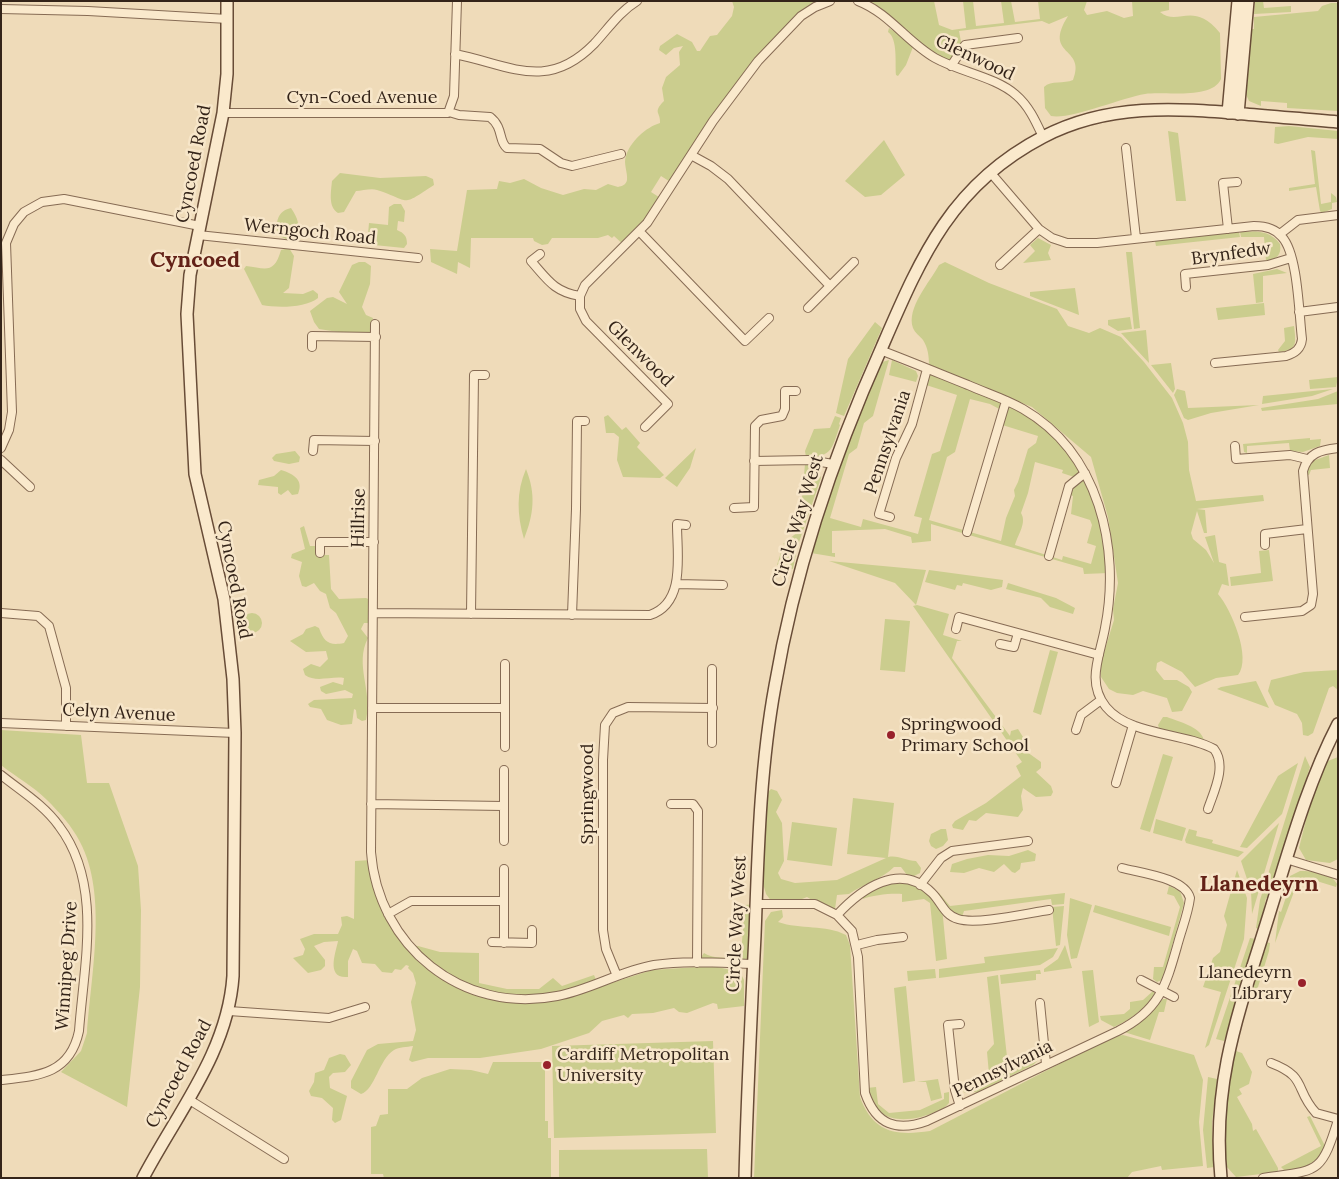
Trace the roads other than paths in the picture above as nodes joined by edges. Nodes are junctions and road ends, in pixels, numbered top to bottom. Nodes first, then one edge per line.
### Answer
1 (88, 1) edge
2 (457, 1) edge
3 (637, 1) edge
4 (830, 1) edge
5 (858, 1) edge
6 (1238, 1) edge
7 (1248, 1) edge
8 (230, 2) edge
9 (1, 9) edge
10 (88, 11) junction
11 (228, 19) junction
12 (1018, 38) dead end
13 (455, 54) junction
14 (951, 66) junction
15 (449, 112) junction
16 (223, 113) junction
17 (1233, 113) junction
18 (1338, 122) edge
19 (1043, 136) junction
20 (1126, 148) dead end
21 (622, 154) dead end
22 (690, 155) junction
23 (990, 172) junction
24 (1237, 182) dead end
25 (1338, 215) edge
26 (1228, 228) junction
27 (1039, 229) junction
28 (199, 231) junction
29 (640, 232) junction
30 (1280, 234) junction
31 (1136, 238) junction
32 (540, 254) dead end
33 (418, 258) dead end
34 (1291, 258) junction
35 (854, 262) dead end
36 (1000, 265) dead end
37 (830, 286) junction
38 (1186, 287) dead end
39 (580, 296) junction
40 (808, 308) dead end
41 (1338, 308) edge
42 (1299, 312) junction
43 (770, 318) dead end
44 (375, 324) dead end
45 (376, 337) junction
46 (312, 347) dead end
47 (880, 350) junction
48 (1214, 363) dead end
49 (927, 369) junction
50 (485, 375) dead end
51 (796, 391) dead end
52 (1006, 401) junction
53 (585, 421) dead end
54 (645, 427) dead end
55 (375, 441) junction
56 (1235, 446) dead end
57 (1, 448) edge
58 (1338, 448) edge
59 (313, 451) dead end
60 (1308, 459) junction
61 (1, 460) edge
62 (754, 461) junction
63 (833, 464) junction
64 (1085, 473) junction
65 (30, 487) dead end
66 (734, 508) dead end
67 (890, 517) dead end
68 (686, 525) dead end
69 (1307, 529) junction
70 (967, 532) dead end
71 (374, 542) junction
72 (1265, 545) dead end
73 (320, 553) dead end
74 (1049, 556) dead end
75 (676, 584) junction
76 (723, 585) dead end
77 (1, 613) edge
78 (373, 613) junction
79 (471, 614) junction
80 (572, 614) junction
81 (1245, 617) dead end
82 (956, 629) dead end
83 (1018, 633) junction
84 (1000, 644) dead end
85 (1099, 655) junction
86 (505, 664) dead end
87 (712, 669) dead end
88 (1101, 700) junction
89 (372, 708) junction
90 (505, 708) junction
91 (713, 708) junction
92 (1, 723) edge
93 (1338, 724) edge
94 (1134, 725) junction
95 (66, 726) junction
96 (1076, 730) dead end
97 (235, 733) junction
98 (712, 743) dead end
99 (504, 747) dead end
100 (504, 770) dead end
101 (1, 775) edge
102 (1116, 783) dead end
103 (372, 804) junction
104 (671, 804) dead end
105 (503, 806) junction
106 (1208, 809) dead end
107 (504, 841) dead end
108 (1028, 841) dead end
109 (1286, 859) junction
110 (1122, 868) dead end
111 (504, 869) dead end
112 (1338, 875) edge
113 (920, 885) junction
114 (503, 902) junction
115 (756, 904) junction
116 (1049, 910) dead end
117 (388, 914) junction
118 (837, 914) junction
119 (532, 930) dead end
120 (903, 937) dead end
121 (492, 942) dead end
122 (504, 943) junction
123 (857, 945) junction
124 (697, 963) junction
125 (753, 964) junction
126 (617, 976) junction
127 (1141, 980) dead end
128 (1161, 990) junction
129 (1174, 997) dead end
130 (1040, 1003) dead end
131 (364, 1006) dead end
132 (229, 1011) junction
133 (960, 1024) dead end
134 (1270, 1063) dead end
135 (1046, 1064) junction
136 (1, 1080) edge
137 (188, 1099) junction
138 (960, 1106) junction
139 (1338, 1120) edge
140 (284, 1159) dead end
141 (143, 1178) edge
142 (744, 1178) edge
143 (1221, 1178) edge
144 (1263, 1178) edge

1 - 10 street
2 - 13 street, Cyn-Coed Avenue
3 - 13 street
4 - 22 street
5 - 14 street, Glenwood
6 - 17 street
7 - 17 street
8 - 11 street, Cyncoed Road
9 - 10 street
10 - 11 street
11 - 16 street, Cyncoed Road
12 - 14 street
13 - 15 street, Cyn-Coed Avenue
14 - 19 street, Glenwood
15 - 16 street, Cyn-Coed Avenue
15 - 21 street
16 - 28 street, Cyncoed Road
17 - 18 street, Circle Way West
17 - 19 street, Circle Way West
19 - 23 street, Circle Way West
20 - 31 street
22 - 29 street
22 - 37 street
23 - 27 street, Brynfedw
23 - 47 street, Circle Way West
24 - 26 street, Brynfedw
25 - 30 street, Brynfedw
26 - 30 street, Brynfedw
26 - 31 street, Brynfedw
27 - 31 street, Brynfedw
27 - 36 street
28 - 33 street, Werngoch Road
28 - 57 street, Werngoch Road
28 - 97 street, Cyncoed Road
29 - 39 street
29 - 43 street
30 - 34 street, Brynfedw
32 - 39 street
34 - 38 street, Brynfedw
34 - 42 street, Brynfedw
35 - 37 street
37 - 40 street
39 - 54 street, Glenwood
41 - 42 street
42 - 48 street, Brynfedw
44 - 45 street, Hillrise
45 - 46 street
45 - 55 street, Hillrise
47 - 49 street
47 - 63 street, Circle Way West
49 - 52 street
49 - 67 street, Pennsylvania
50 - 79 street
51 - 62 street
52 - 64 street
52 - 70 street
53 - 80 street
55 - 59 street
55 - 71 street, Hillrise
56 - 60 street
58 - 60 street
60 - 69 street
61 - 65 street
62 - 63 street
62 - 66 street
63 - 115 street, Circle Way West
64 - 74 street
64 - 85 street
68 - 75 street
69 - 72 street
69 - 81 street
71 - 73 street
71 - 78 street, Hillrise
75 - 76 street
75 - 80 street
77 - 95 street
78 - 79 street
78 - 89 street
79 - 80 street
82 - 83 street
83 - 84 street
83 - 85 street
85 - 88 street
86 - 90 street
87 - 91 street
88 - 94 street
88 - 96 street
89 - 90 street
89 - 103 street
90 - 99 street
91 - 98 street
91 - 126 street, Springwood
92 - 95 street, Celyn Avenue
93 - 109 street
94 - 102 street
94 - 106 street
95 - 97 street, Celyn Avenue
97 - 132 street, Cyncoed Road
100 - 105 street
101 - 136 street, Winnipeg Drive
103 - 105 street
103 - 117 street
104 - 124 street
105 - 107 street
108 - 113 street
109 - 112 street
109 - 143 street
110 - 128 street, Pennsylvania
111 - 114 street
113 - 116 street
113 - 118 street
114 - 117 street
114 - 122 street
115 - 118 street, Pennsylvania
115 - 125 street, Circle Way West
117 - 126 street
118 - 123 street, Pennsylvania
119 - 122 street
120 - 123 street
121 - 122 street
123 - 138 street, Pennsylvania
124 - 125 street
124 - 126 street
125 - 142 street, Circle Way West
127 - 128 street
128 - 129 street
128 - 135 street, Pennsylvania
130 - 135 street
131 - 132 street
132 - 137 street, Cyncoed Road
133 - 138 street
134 - 139 street
135 - 138 street, Pennsylvania
137 - 140 street
137 - 141 street, Cyncoed Road
139 - 144 street

